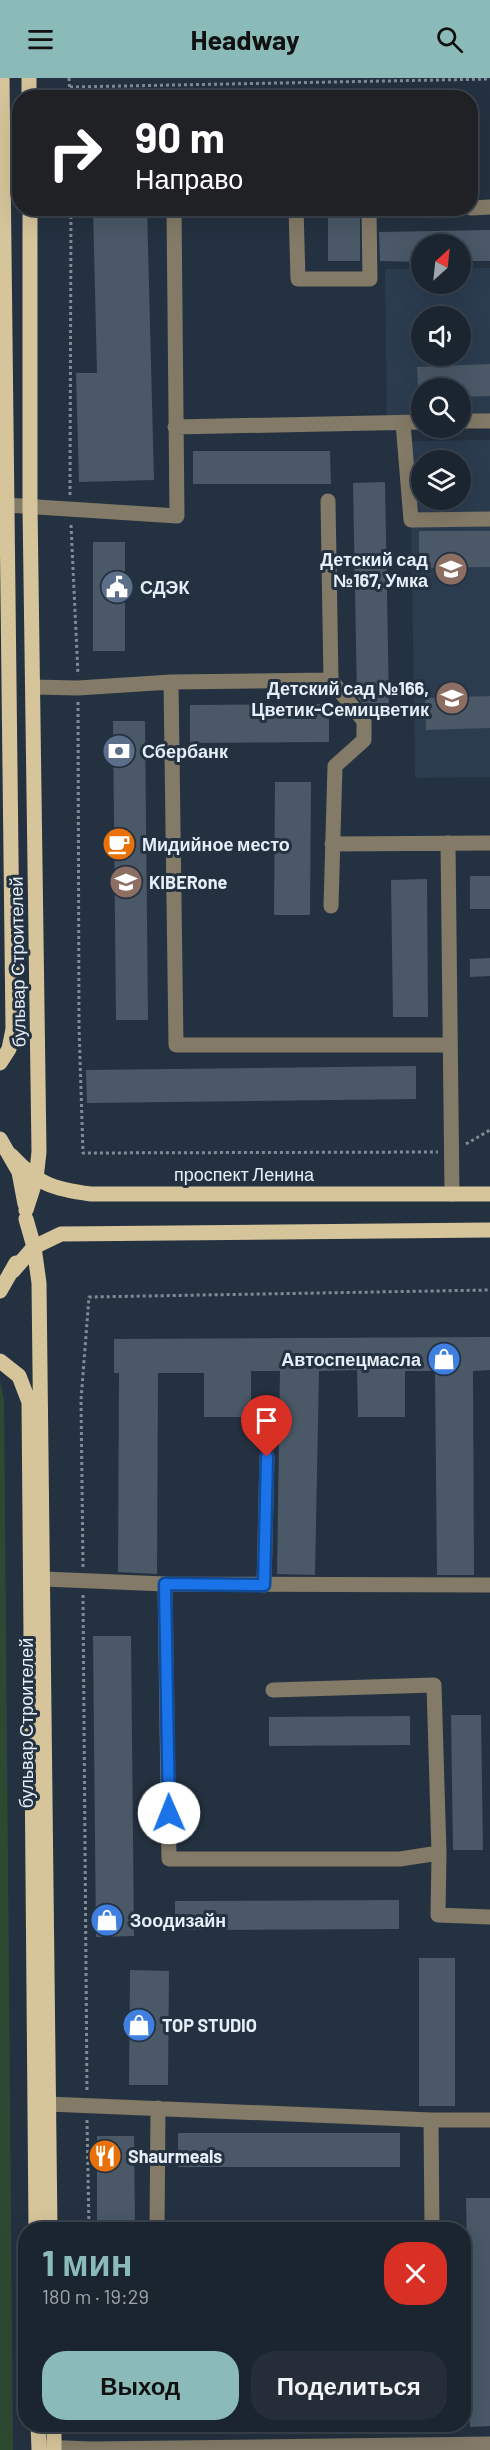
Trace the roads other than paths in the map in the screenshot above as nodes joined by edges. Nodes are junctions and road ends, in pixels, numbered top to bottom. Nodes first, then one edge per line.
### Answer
1 (2, 78) edge
2 (30, 216) edge
3 (174, 216) edge
4 (296, 216) edge
5 (369, 216) edge
6 (490, 421) edge
7 (471, 422) edge
8 (403, 423) junction
9 (411, 423) edge
10 (175, 427) junction
11 (328, 501) dead end
12 (6, 505) junction
13 (30, 506) junction
14 (490, 519) edge
15 (331, 680) junction
16 (171, 682) junction
17 (33, 687) junction
18 (448, 843) junction
19 (490, 843) edge
20 (332, 844) junction
21 (330, 906) dead end
22 (450, 1045) junction
23 (0, 1063) edge
24 (0, 1139) edge
25 (11, 1155) junction
26 (36, 1179) junction
27 (452, 1194) junction
28 (490, 1194) edge
29 (26, 1214) junction
30 (490, 1230) edge
31 (34, 1247) junction
32 (13, 1271) junction
33 (0, 1291) edge
34 (0, 1361) edge
35 (267, 1457) dead end
36 (44, 1579) junction
37 (165, 1584) junction
38 (264, 1585) junction
39 (490, 1585) edge
40 (273, 1690) dead end
41 (439, 1853) junction
42 (490, 1917) edge
43 (48, 2104) junction
44 (158, 2108) junction
45 (490, 2120) edge
46 (431, 2121) junction
47 (36, 2222) edge
48 (50, 2222) edge
49 (157, 2222) edge
50 (432, 2222) edge
51 (41, 2432) edge
52 (52, 2432) edge
53 (490, 2444) edge
54 (471, 2447) edge
55 (47, 2448) edge

1 - 12 main road, бульвар Строителей
2 - 13 main road, бульвар Строителей
3 - 10 street
4 - 5 street
6 - 7 street
8 - 9 street
8 - 10 street
8 - 14 street
10 - 13 street
11 - 15 street
12 - 13 street
12 - 23 main road, бульвар Строителей
13 - 17 main road, бульвар Строителей
15 - 16 street
15 - 20 street
16 - 17 street
16 - 22 street
17 - 26 main road, бульвар Строителей
18 - 19 street
18 - 20 street
18 - 22 street
20 - 21 street
22 - 27 street
24 - 25 main road
25 - 26 main road, проспект Ленина
25 - 29 main road
26 - 27 main road, проспект Ленина
26 - 29 main road, бульвар Строителей
27 - 28 main road, проспект Ленина
29 - 31 main road, бульвар Строителей
29 - 32 main road
30 - 31 main road
31 - 32 main road
31 - 36 main road, бульвар Строителей
32 - 33 main road
34 - 47 main road, бульвар Строителей
35 - 38 street
36 - 37 street
36 - 43 main road, бульвар Строителей
37 - 38 street
37 - 41 street
38 - 39 street
40 - 41 street
41 - 42 street
43 - 44 street
43 - 48 main road, бульвар Строителей
44 - 46 street
44 - 49 street
45 - 46 street
46 - 50 street
51 - 55 main road
52 - 55 main road
53 - 54 street
54 - 55 street

